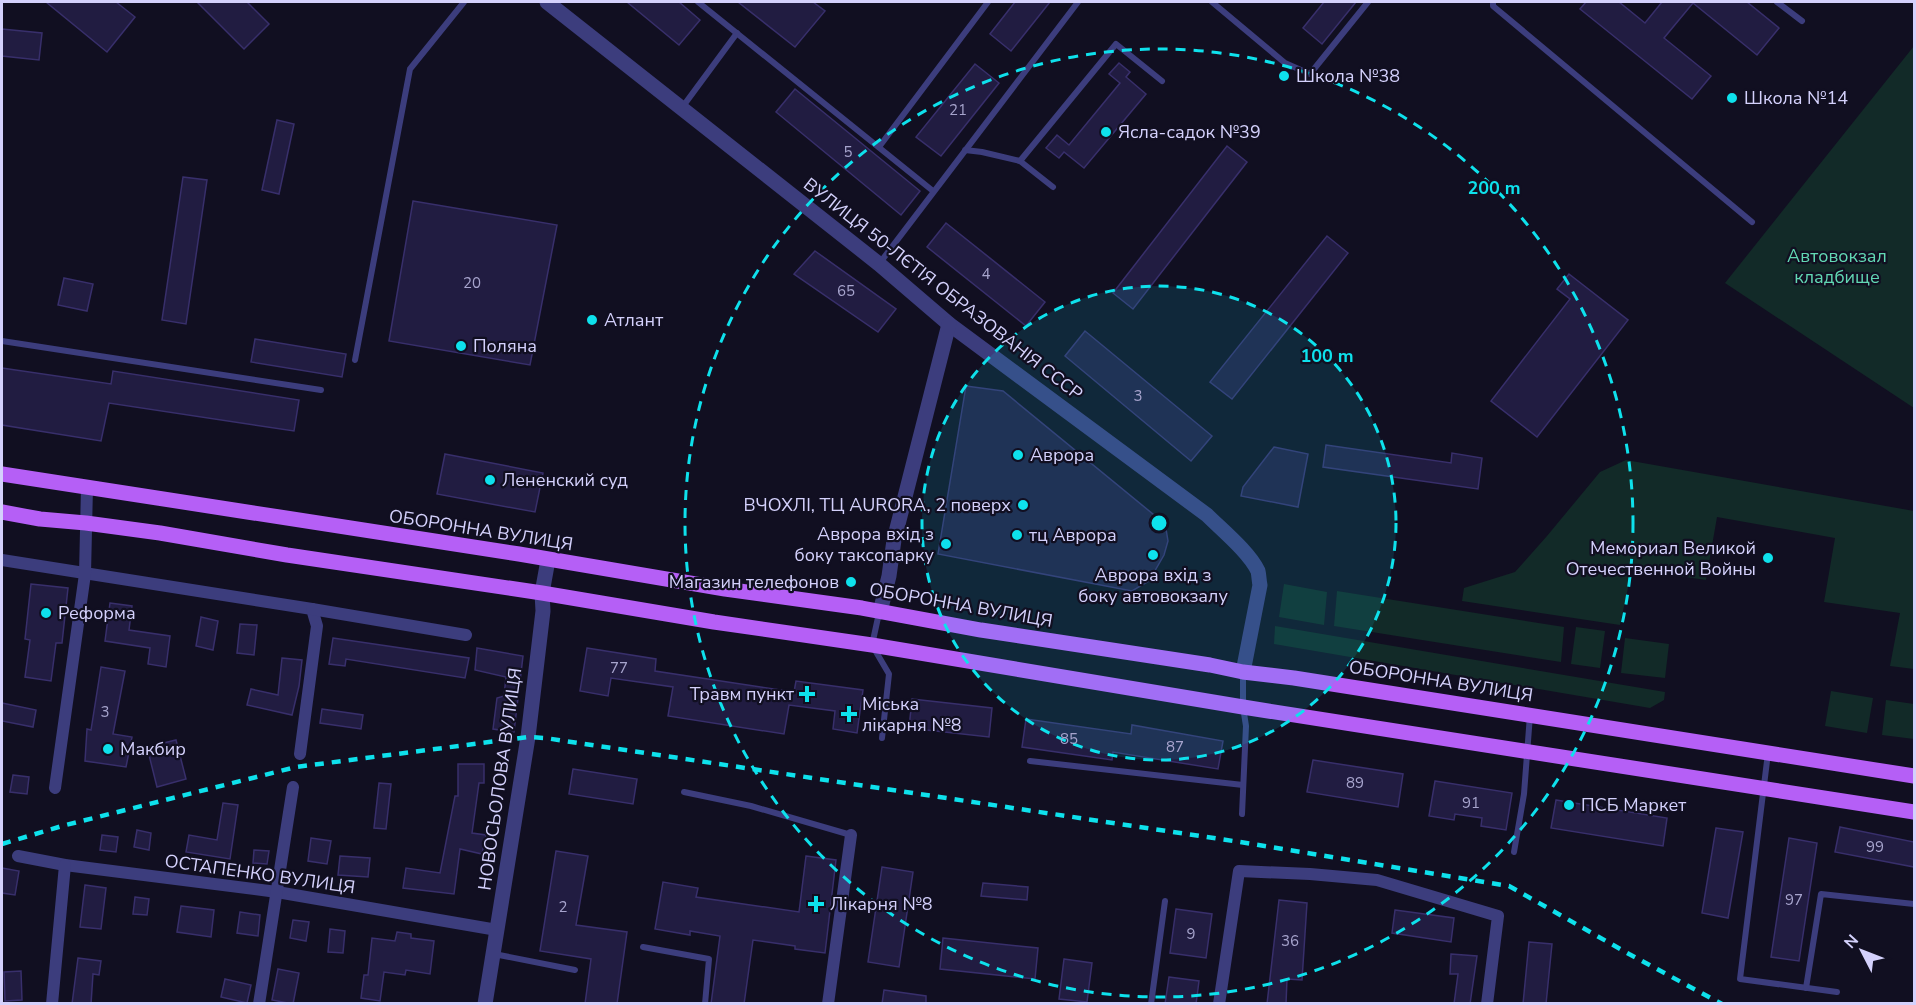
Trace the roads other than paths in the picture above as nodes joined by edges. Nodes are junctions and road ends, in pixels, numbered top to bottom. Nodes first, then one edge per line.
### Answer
1 (464, 2) edge
2 (547, 2) edge
3 (698, 2) edge
4 (988, 2) edge
5 (1078, 2) edge
6 (1212, 2) edge
7 (1368, 2) edge
8 (1493, 2) edge
9 (1777, 2) edge
10 (1802, 21) dead end
11 (737, 33) junction
12 (1162, 81) dead end
13 (681, 109) junction
14 (879, 147) junction
15 (965, 150) junction
16 (1020, 161) junction
17 (1053, 187) dead end
18 (933, 191) junction
19 (1752, 222) dead end
20 (879, 264) junction
21 (949, 324) junction
22 (2, 341) edge
23 (355, 360) dead end
24 (321, 390) dead end
25 (2, 474) edge
26 (87, 487) junction
27 (2, 512) edge
28 (86, 523) junction
29 (2, 560) edge
30 (548, 560) junction
31 (85, 574) junction
32 (542, 593) junction
33 (312, 609) junction
34 (880, 612) junction
35 (466, 635) dead end
36 (872, 645) junction
37 (1243, 672) junction
38 (1243, 707) junction
39 (1530, 714) junction
40 (882, 738) dead end
41 (1528, 751) junction
42 (1768, 752) junction
43 (300, 754) dead end
44 (1030, 762) dead end
45 (1914, 776) edge
46 (1243, 785) junction
47 (55, 788) dead end
48 (293, 788) dead end
49 (1763, 789) junction
50 (684, 792) dead end
51 (1914, 813) edge
52 (1242, 814) dead end
53 (851, 835) joint
54 (1514, 852) dead end
55 (18, 856) dead end
56 (65, 865) junction
57 (277, 892) junction
58 (1165, 901) dead end
59 (1914, 904) edge
60 (497, 930) junction
61 (643, 947) dead end
62 (493, 954) junction
63 (574, 970) dead end
64 (1806, 988) junction
65 (1837, 992) dead end
66 (52, 1004) edge
67 (259, 1004) edge
68 (485, 1004) edge
69 (705, 1004) edge
70 (828, 1004) edge
71 (1151, 1004) edge
72 (1220, 1004) edge
73 (1488, 1004) edge

1 - 23 lane
2 - 13 street, ВУЛИЦЯ 50-ЛЄТІЯ ОБРАЗОВАНІЯ СССР
3 - 11 lane
4 - 14 lane
5 - 15 lane
6 - 7 lane
8 - 19 lane
9 - 10 lane
11 - 13 lane
11 - 14 lane
12 - 16 lane
13 - 20 street, ВУЛИЦЯ 50-ЛЄТІЯ ОБРАЗОВАНІЯ СССР
14 - 18 lane
15 - 16 lane
15 - 18 lane
16 - 17 lane
18 - 20 lane
20 - 21 street, ВУЛИЦЯ 50-ЛЄТІЯ ОБРАЗОВАНІЯ СССР
21 - 34 street
21 - 37 street, ВУЛИЦЯ 50-ЛЄТІЯ ОБРАЗОВАНІЯ СССР
22 - 24 lane
25 - 26 main road, ОБОРОННА ВУЛИЦЯ
26 - 28 street
26 - 30 main road, ОБОРОННА ВУЛИЦЯ
27 - 28 main road
28 - 31 street
28 - 32 main road
29 - 31 street
30 - 32 street, НОВОСЬОЛОВА ВУЛИЦЯ
30 - 34 main road, ОБОРОННА ВУЛИЦЯ
31 - 33 street
31 - 47 street
32 - 36 main road
32 - 60 street, НОВОСЬОЛОВА ВУЛИЦЯ
33 - 35 street
33 - 43 street
34 - 36 lane
34 - 37 main road, ОБОРОННА ВУЛИЦЯ
36 - 38 main road
36 - 40 lane
37 - 38 lane
37 - 39 main road, ОБОРОННА ВУЛИЦЯ
38 - 41 main road
38 - 46 lane
39 - 41 lane
39 - 42 main road, ОБОРОННА ВУЛИЦЯ
41 - 49 main road
41 - 54 lane
42 - 45 main road, ОБОРОННА ВУЛИЦЯ
42 - 49 lane
44 - 46 lane
46 - 52 lane
48 - 57 street
49 - 51 main road
49 - 64 lane
50 - 53 lane
53 - 70 street
55 - 56 street, ОСТАПЕНКО ВУЛИЦЯ
56 - 57 street, ОСТАПЕНКО ВУЛИЦЯ
56 - 66 street
57 - 60 street, ОСТАПЕНКО ВУЛИЦЯ
57 - 67 street
58 - 71 lane
59 - 64 lane
60 - 62 street, НОВОСЬОЛОВА ВУЛИЦЯ
61 - 69 lane
62 - 63 lane
62 - 68 street, НОВОСЬОЛОВА ВУЛИЦЯ
64 - 65 lane
72 - 73 street

